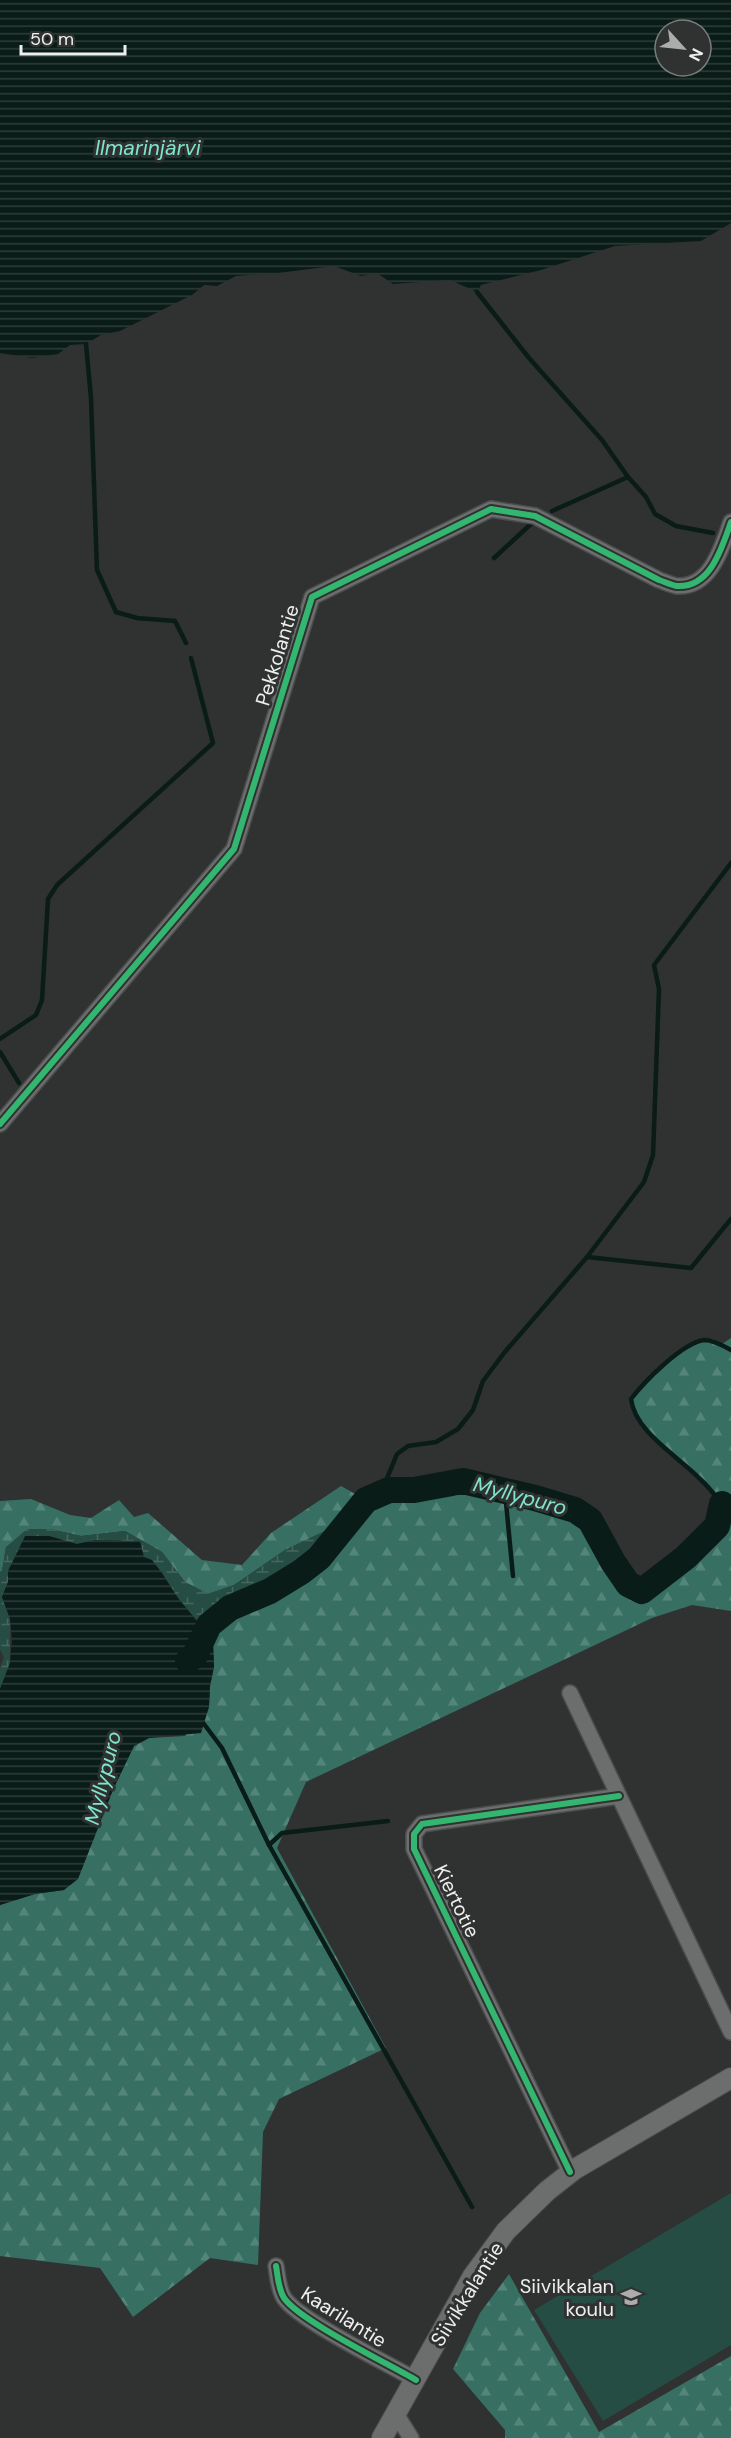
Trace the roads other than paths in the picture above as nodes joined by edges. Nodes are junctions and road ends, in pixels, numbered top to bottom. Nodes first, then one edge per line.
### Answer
1 (731, 522) edge
2 (0, 1124) edge
3 (570, 1693) dead end
4 (619, 1796) junction
5 (731, 2032) edge
6 (731, 2078) edge
7 (570, 2172) junction
8 (276, 2266) dead end
9 (416, 2379) junction
10 (396, 2414) junction
11 (382, 2438) edge
12 (411, 2438) edge

1 - 2 street, Pekkolantie
3 - 4 street
4 - 5 street
4 - 7 street, Kiertotie
6 - 7 main road, Siivikkalantie
7 - 9 main road, Siivikkalantie
8 - 9 street, Kaarilantie
9 - 10 main road, Siivikkalantie
10 - 11 main road, Siivikkalantie
10 - 12 street

